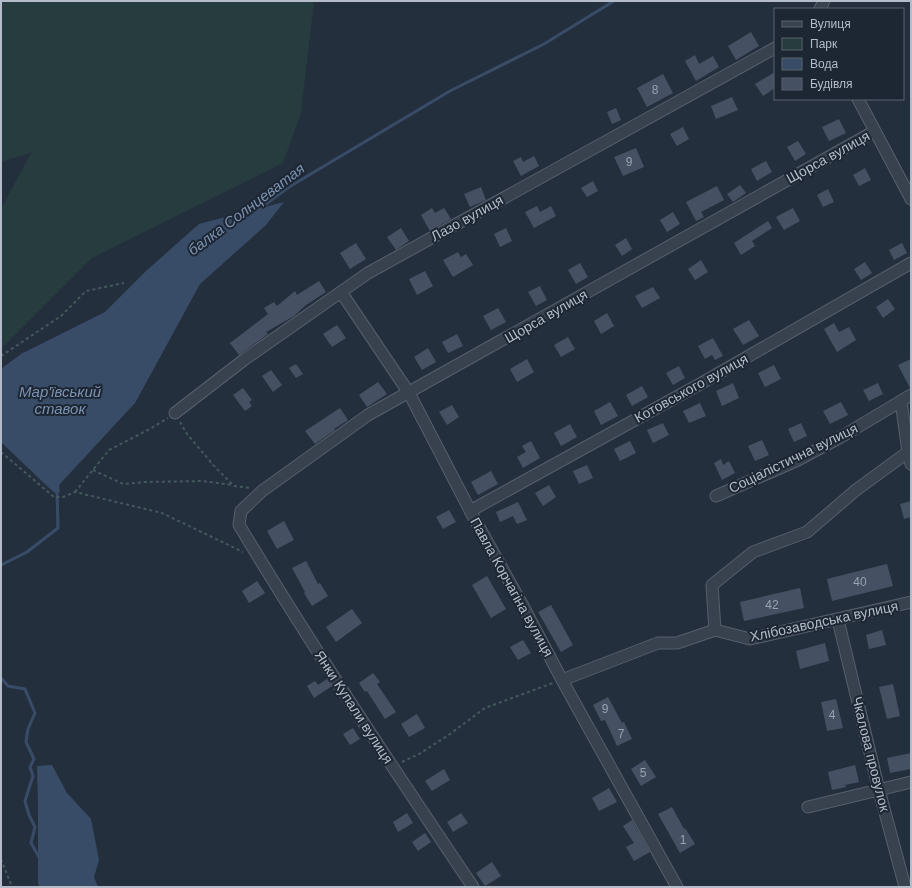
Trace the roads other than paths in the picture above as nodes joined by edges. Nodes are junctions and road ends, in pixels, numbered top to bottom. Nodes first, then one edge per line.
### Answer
1 (774, 49) edge
2 (859, 100) edge
3 (876, 131) junction
4 (911, 199) edge
5 (911, 263) edge
6 (341, 292) junction
7 (409, 393) junction
8 (906, 398) edge
9 (175, 414) road end
10 (908, 452) junction
11 (911, 464) edge
12 (716, 496) dead end
13 (470, 511) junction
14 (239, 525) joint
15 (911, 602) edge
16 (838, 620) junction
17 (715, 630) junction
18 (562, 680) junction
19 (911, 782) edge
20 (879, 790) junction
21 (808, 807) dead end
22 (473, 887) edge
23 (676, 887) edge
24 (905, 887) edge

1 - 6 street, Лазо вулиця
2 - 3 street
3 - 4 street
3 - 7 street, Щорса вулиця
5 - 13 street, Котовського вулиця
6 - 7 street, Павла Корчагіна вулиця
6 - 9 street, Лазо вулиця
7 - 13 street, Павла Корчагіна вулиця
7 - 14 street, Щорса вулиця
8 - 10 street
8 - 12 street, Соціалістична вулиця
10 - 11 street
10 - 17 street
13 - 18 street, Павла Корчагіна вулиця
14 - 22 street, Янки Купали вулиця
15 - 16 street, Хлібозаводська вулиця
16 - 17 street, Хлібозаводська вулиця
16 - 20 street, Чкалова провулок
17 - 18 street
18 - 23 street, Павла Корчагіна вулиця
19 - 20 street
20 - 21 street
20 - 24 street, Чкалова провулок

